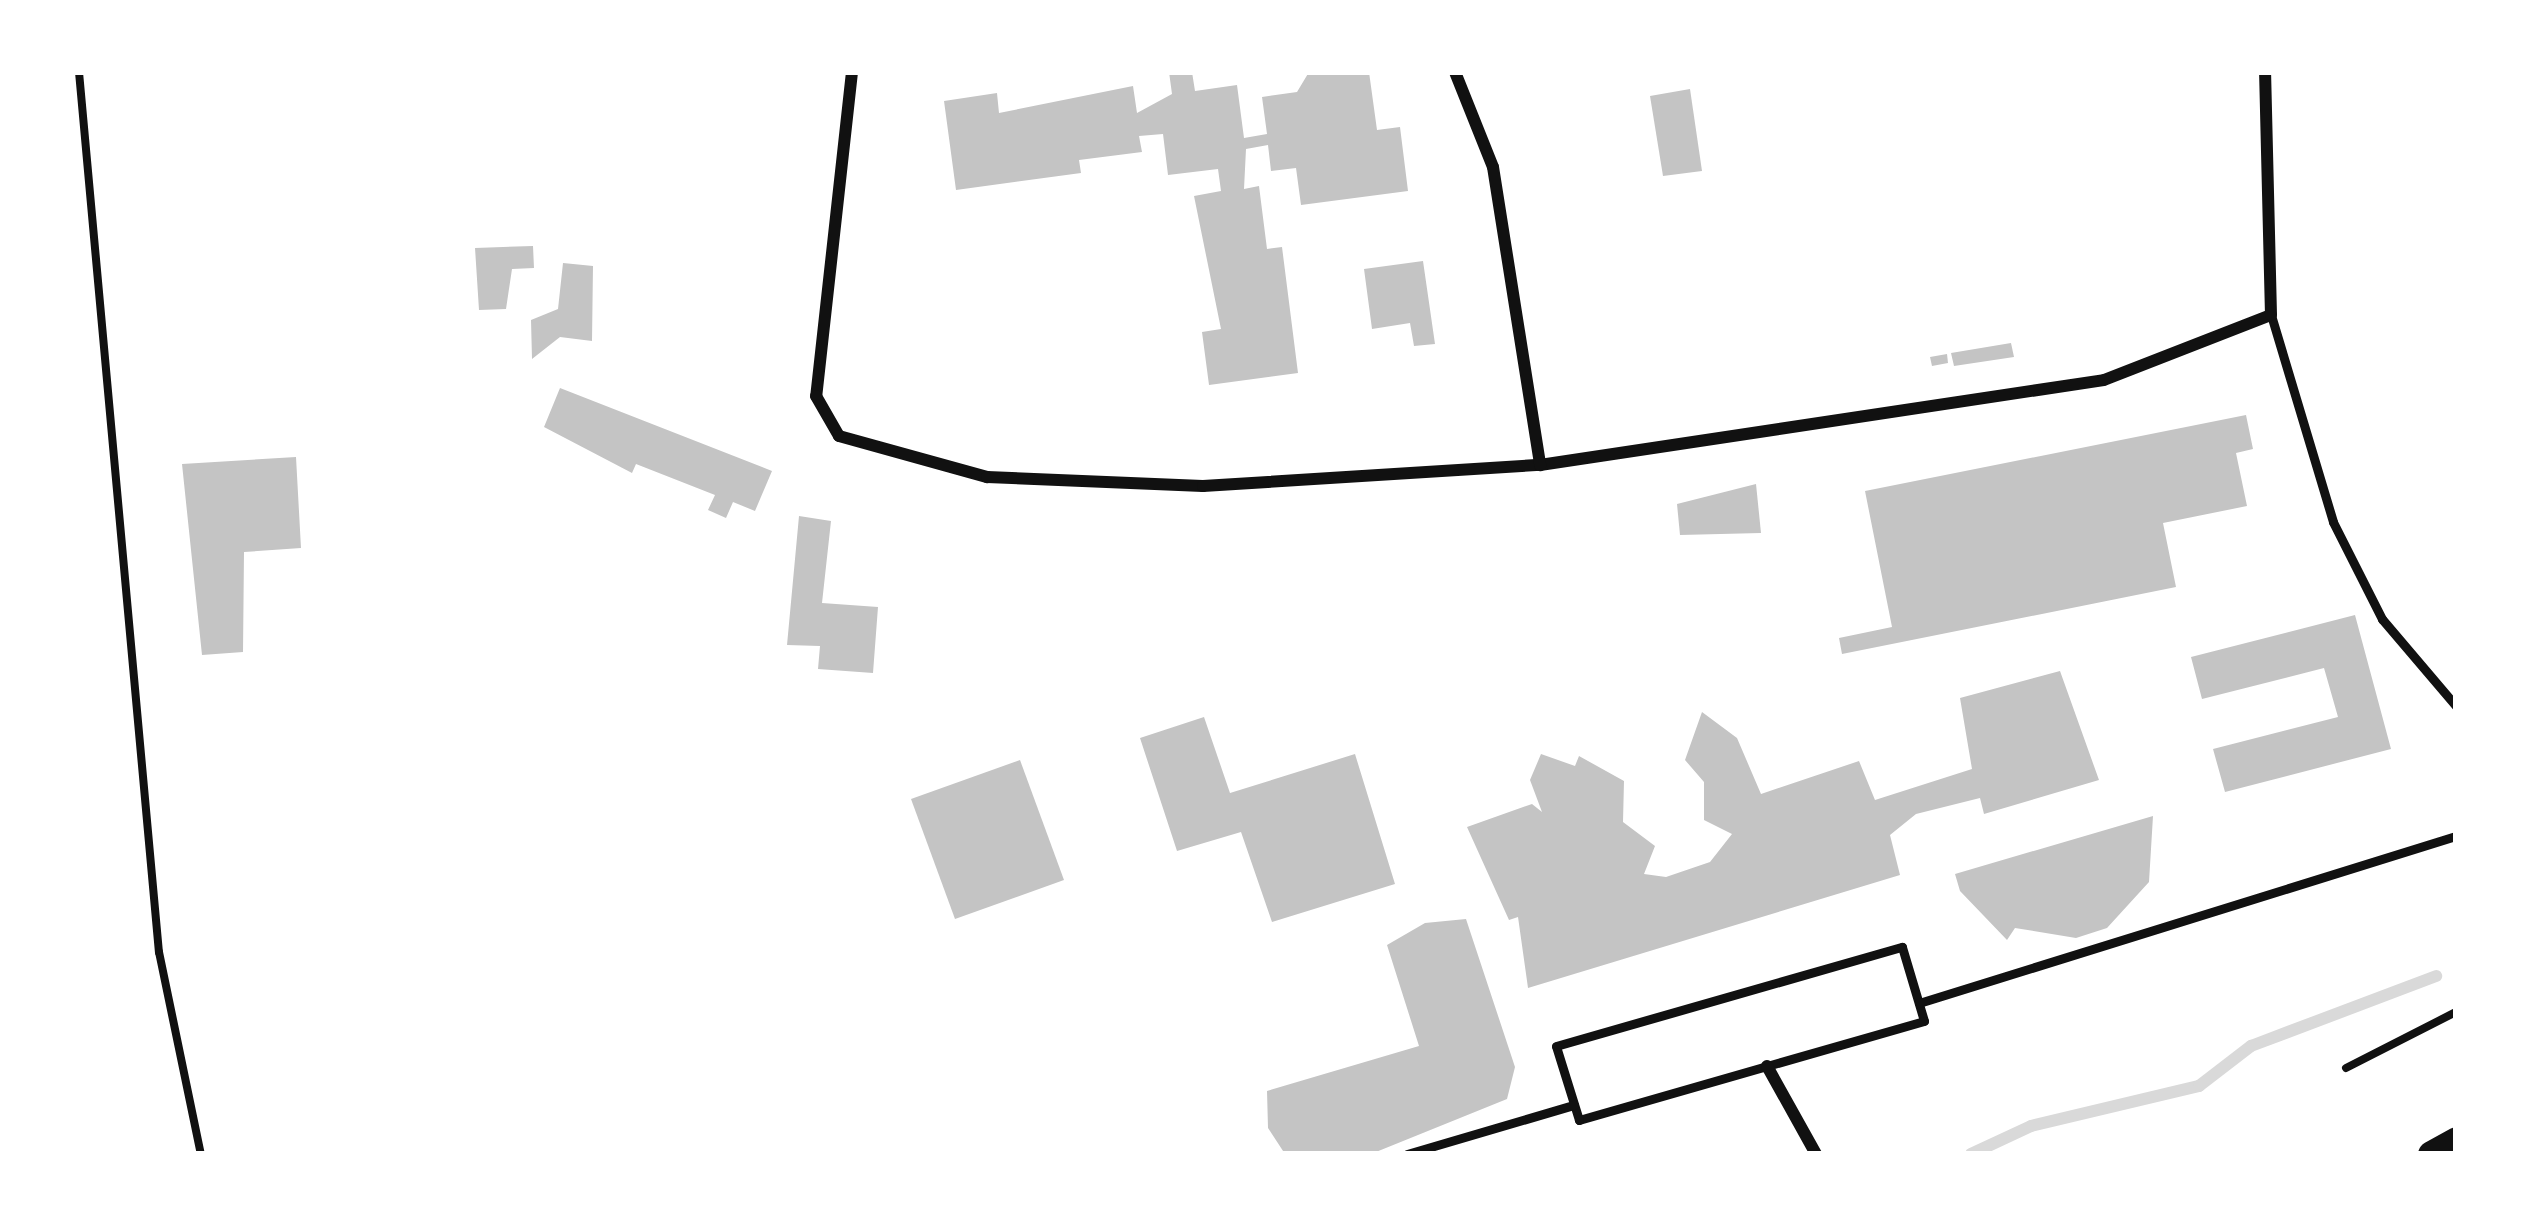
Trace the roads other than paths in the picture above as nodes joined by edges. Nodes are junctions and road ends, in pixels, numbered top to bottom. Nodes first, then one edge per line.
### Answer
1 (852, 72) edge
2 (1456, 72) edge
3 (2265, 72) edge
4 (2271, 315) junction
5 (1540, 465) junction
6 (2456, 706) edge
7 (2456, 836) edge
8 (1919, 1003) junction
9 (1767, 1066) junction
10 (1574, 1105) junction
11 (2456, 1140) edge
12 (1407, 1154) edge
13 (1816, 1154) edge
14 (2431, 1154) edge

1 - 5 street
2 - 5 street
3 - 4 street
4 - 5 street
4 - 6 lane
7 - 8 lane
8 - 9 lane
8 - 10 lane
9 - 10 lane
9 - 13 street
10 - 12 lane
11 - 14 main road

